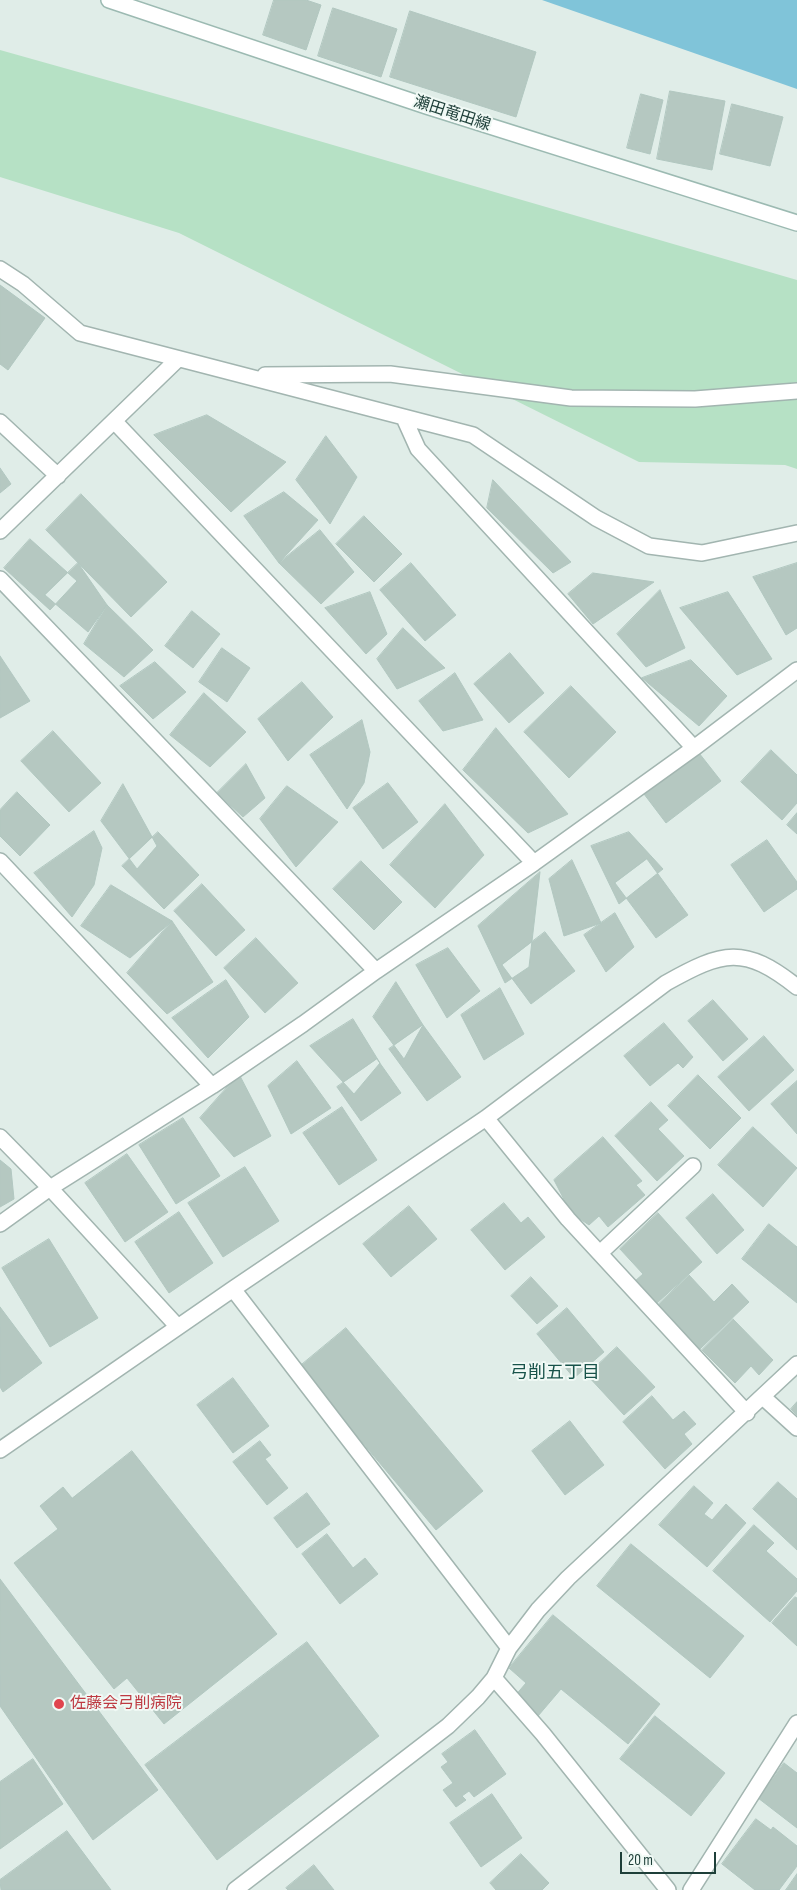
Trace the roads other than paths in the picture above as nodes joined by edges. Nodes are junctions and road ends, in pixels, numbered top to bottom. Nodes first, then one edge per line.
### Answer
1 (109, 0) edge
2 (797, 223) edge
3 (0, 269) edge
4 (178, 359) junction
5 (246, 375) junction
6 (797, 391) edge
7 (404, 418) junction
8 (0, 422) edge
9 (115, 422) junction
10 (58, 476) junction
11 (0, 531) edge
12 (797, 533) edge
13 (0, 579) edge
14 (797, 670) edge
15 (694, 748) junction
16 (0, 862) edge
17 (534, 863) junction
18 (376, 971) junction
19 (797, 987) edge
20 (212, 1086) junction
21 (486, 1118) junction
22 (0, 1137) edge
23 (693, 1166) dead end
24 (50, 1188) junction
25 (0, 1224) edge
26 (600, 1253) junction
27 (233, 1289) junction
28 (178, 1327) junction
29 (797, 1364) edge
30 (763, 1397) junction
31 (747, 1413) junction
32 (797, 1428) edge
33 (0, 1450) edge
34 (509, 1648) junction
35 (494, 1678) junction
36 (797, 1724) edge
37 (235, 1890) edge
38 (668, 1890) edge
39 (691, 1890) edge

1 - 2 street, 瀬田竜田線
3 - 4 street
4 - 5 street
4 - 9 street
5 - 6 street
5 - 7 street
7 - 12 street
7 - 15 street
8 - 10 street
9 - 10 street
9 - 17 street
10 - 11 street
13 - 18 street
14 - 15 street
15 - 17 street
16 - 20 street
17 - 18 street
18 - 20 street
19 - 21 street
20 - 24 street
21 - 26 street
21 - 27 street
22 - 24 street
23 - 26 street
24 - 25 street
24 - 28 street
26 - 31 street
27 - 28 street
27 - 34 street
28 - 33 street
29 - 30 street
30 - 31 street
30 - 32 street
31 - 34 street
34 - 35 street
35 - 37 street
35 - 38 street
36 - 39 street

